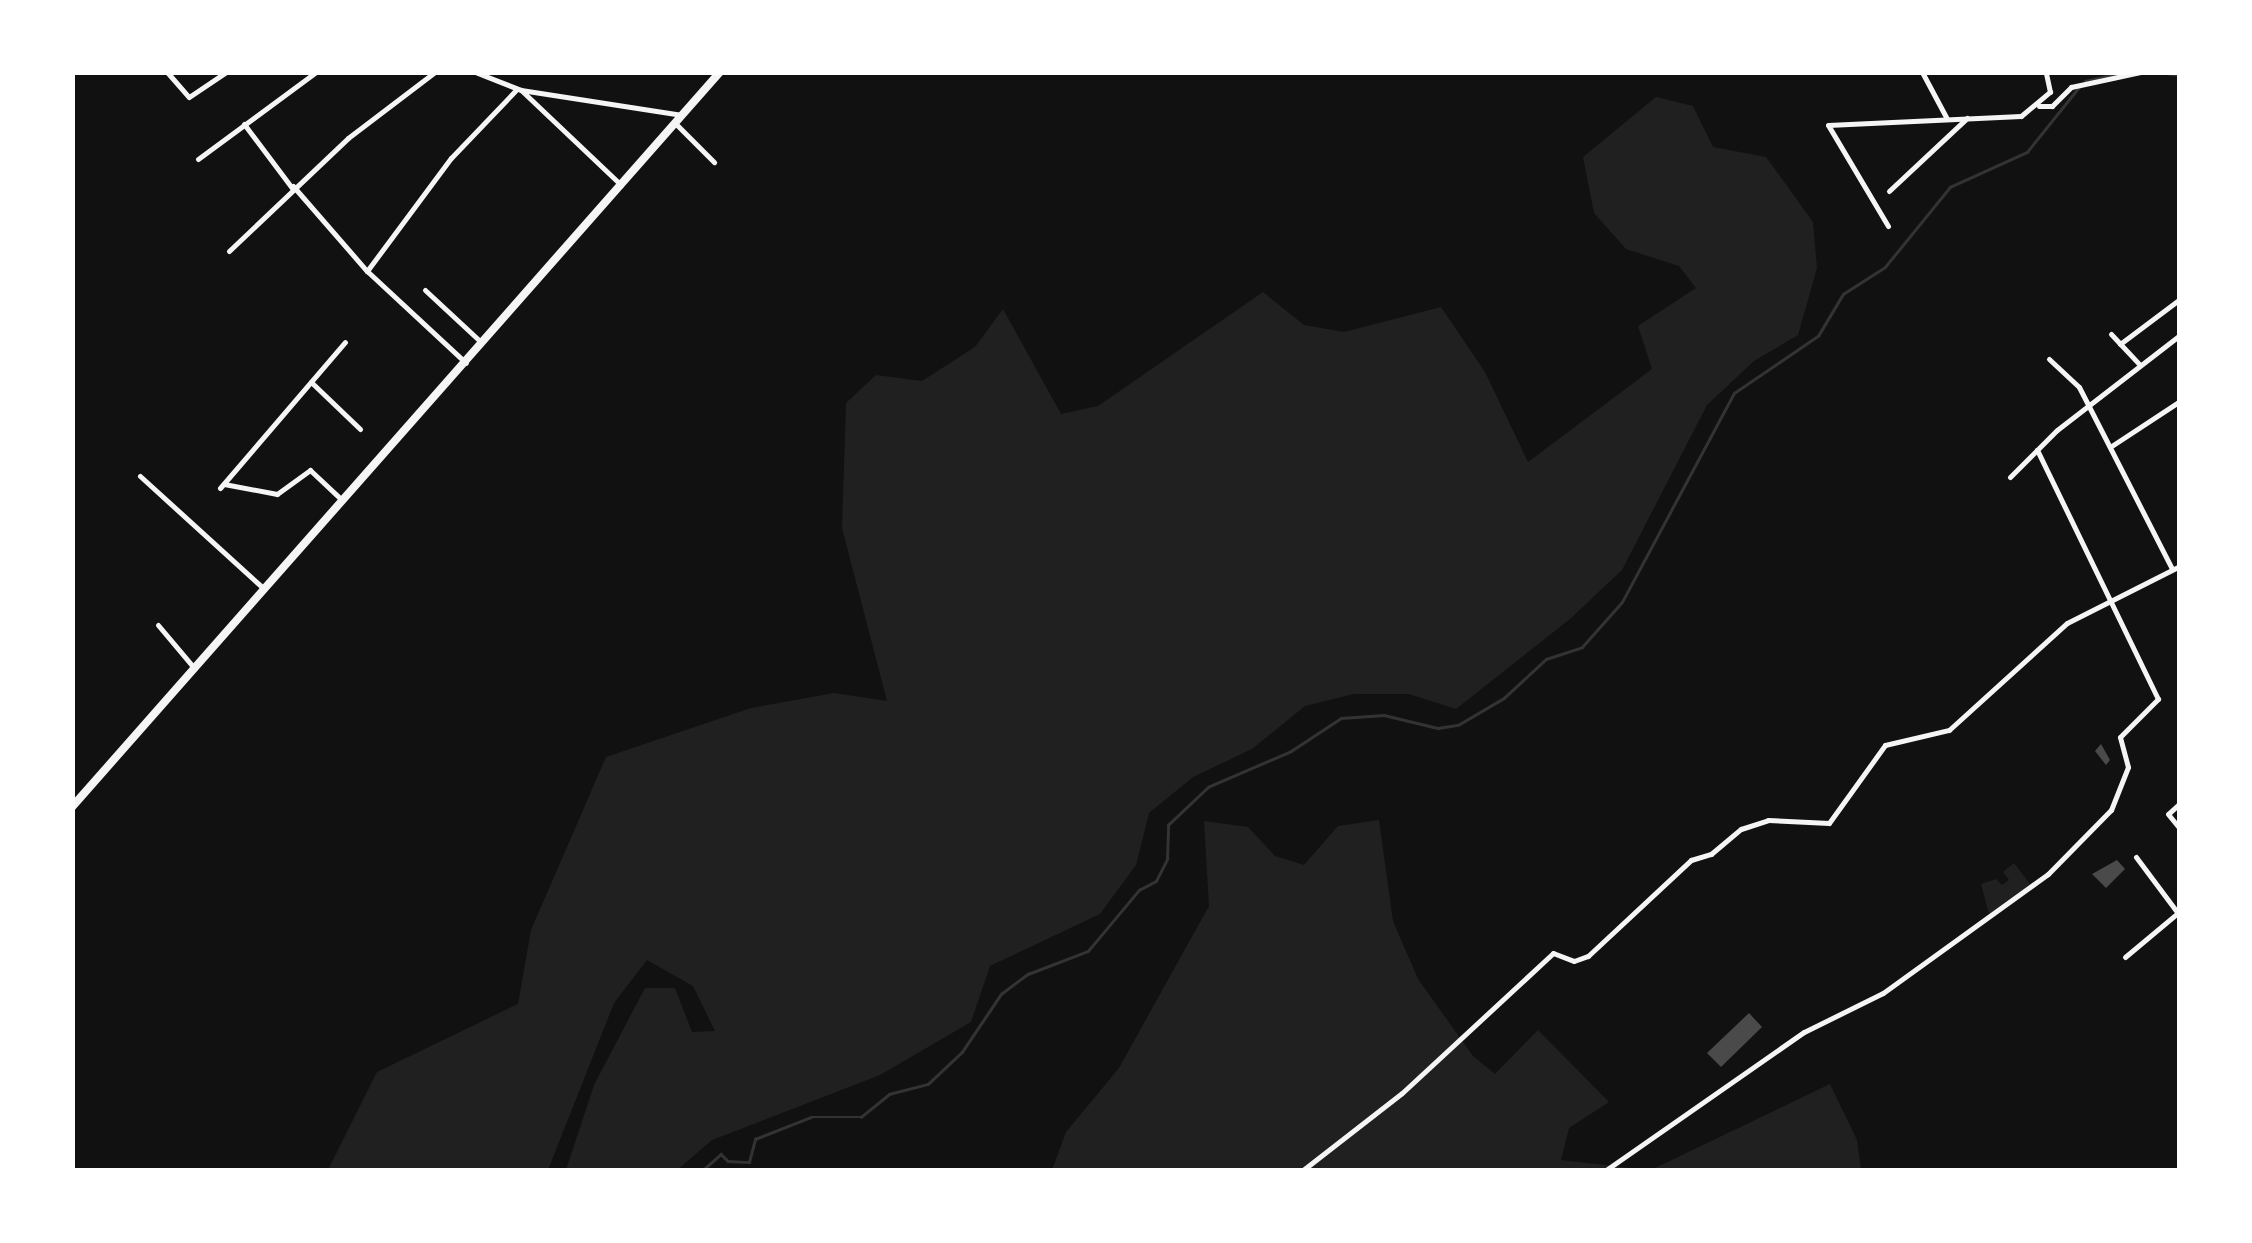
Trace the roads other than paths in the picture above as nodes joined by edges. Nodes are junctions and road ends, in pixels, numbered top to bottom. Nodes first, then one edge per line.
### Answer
1 (167, 72) edge
2 (226, 72) edge
3 (316, 72) edge
4 (434, 72) edge
5 (475, 72) edge
6 (720, 72) edge
7 (1922, 72) edge
8 (2046, 73) edge
9 (2139, 74) edge
10 (519, 89) junction
11 (2038, 106) junction
12 (685, 114) junction
13 (1946, 117) junction
14 (1967, 118) junction
15 (244, 124) junction
16 (676, 124) junction
17 (198, 159) dead end
18 (714, 162) dead end
19 (621, 185) junction
20 (293, 187) junction
21 (1890, 192) dead end
22 (1888, 226) dead end
23 (229, 251) dead end
24 (368, 271) junction
25 (425, 290) dead end
26 (2180, 298) edge
27 (2111, 334) dead end
28 (2180, 335) edge
29 (345, 342) dead end
30 (483, 344) junction
31 (2120, 344) junction
32 (2049, 358) dead end
33 (466, 363) junction
34 (2140, 364) junction
35 (310, 382) junction
36 (2180, 401) edge
37 (2090, 406) junction
38 (360, 429) dead end
39 (2110, 447) junction
40 (2037, 450) junction
41 (140, 476) dead end
42 (2010, 477) dead end
43 (344, 502) junction
44 (2176, 567) edge
45 (265, 590) junction
46 (2109, 599) junction
47 (158, 626) dead end
48 (196, 670) junction
49 (2180, 803) edge
50 (72, 806) edge
51 (2180, 830) edge
52 (2136, 857) dead end
53 (2178, 912) edge
54 (2124, 956) dead end
55 (1303, 1170) edge
56 (1606, 1170) edge

1 - 2 street
3 - 15 street
4 - 20 street
5 - 10 street
6 - 12 highway
7 - 13 street
8 - 11 street
9 - 11 street
10 - 12 street
10 - 19 street
10 - 24 street
11 - 14 street
12 - 16 highway
13 - 14 street
13 - 22 street
14 - 21 street
15 - 17 street
15 - 20 street
16 - 18 street
16 - 19 highway
19 - 30 highway
20 - 23 street
20 - 24 street
24 - 33 street
25 - 30 street
26 - 31 street
27 - 31 street
28 - 34 street
29 - 35 street
30 - 33 highway
31 - 34 street
32 - 37 street
33 - 43 highway
34 - 37 street
35 - 38 street
35 - 43 street
36 - 39 street
37 - 39 street
37 - 40 street
39 - 44 street
40 - 42 street
40 - 46 street
41 - 45 street
43 - 45 highway
44 - 46 street
45 - 48 highway
46 - 55 street
46 - 56 street
47 - 48 street
48 - 50 highway
49 - 51 street
52 - 53 street
53 - 54 street

